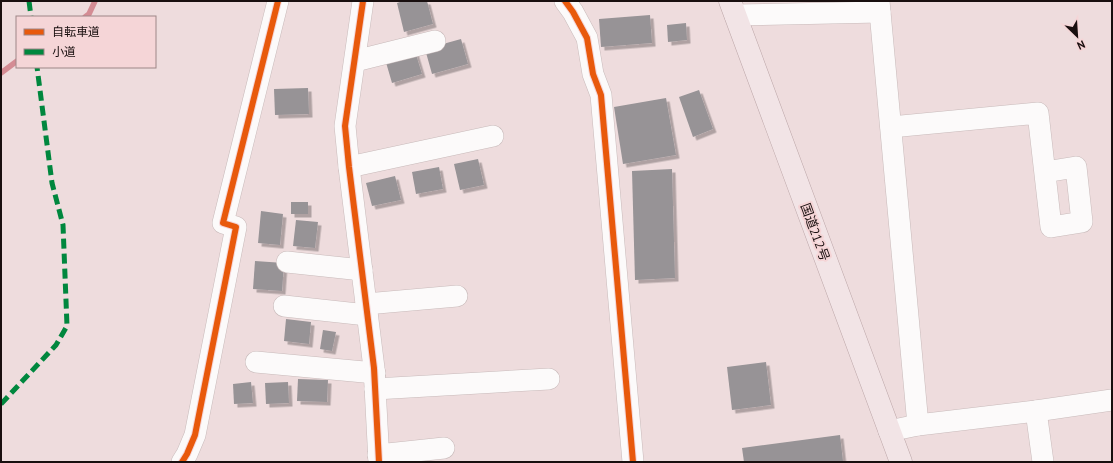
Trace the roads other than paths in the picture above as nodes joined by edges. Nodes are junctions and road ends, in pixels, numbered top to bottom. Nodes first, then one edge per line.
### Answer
1 (278, 1) edge
2 (364, 1) edge
3 (565, 1) edge
4 (880, 7) edge
5 (733, 8) edge
6 (435, 41) dead end
7 (355, 61) junction
8 (891, 127) junction
9 (493, 136) dead end
10 (348, 167) junction
11 (1045, 172) dead end
12 (287, 262) dead end
13 (362, 270) junction
14 (457, 296) dead end
15 (284, 306) dead end
16 (367, 309) junction
17 (256, 362) dead end
18 (549, 379) dead end
19 (375, 381) junction
20 (1112, 400) edge
21 (1036, 411) junction
22 (918, 425) junction
23 (889, 431) junction
24 (444, 448) dead end
25 (378, 458) edge
26 (182, 462) edge
27 (633, 462) edge
28 (901, 462) edge
29 (1044, 462) edge

1 - 26 street
2 - 7 street
3 - 27 street
4 - 5 street
4 - 8 street
5 - 23 highway, 国道212号
6 - 7 street
7 - 10 street
8 - 11 street
8 - 22 street
9 - 10 street
10 - 13 street
12 - 13 street
13 - 16 street
14 - 16 street
15 - 16 street
16 - 19 street
17 - 19 street
18 - 19 street
19 - 25 street
20 - 21 street
21 - 22 street
21 - 29 street
22 - 23 street
23 - 28 highway, 国道212号
24 - 25 street

